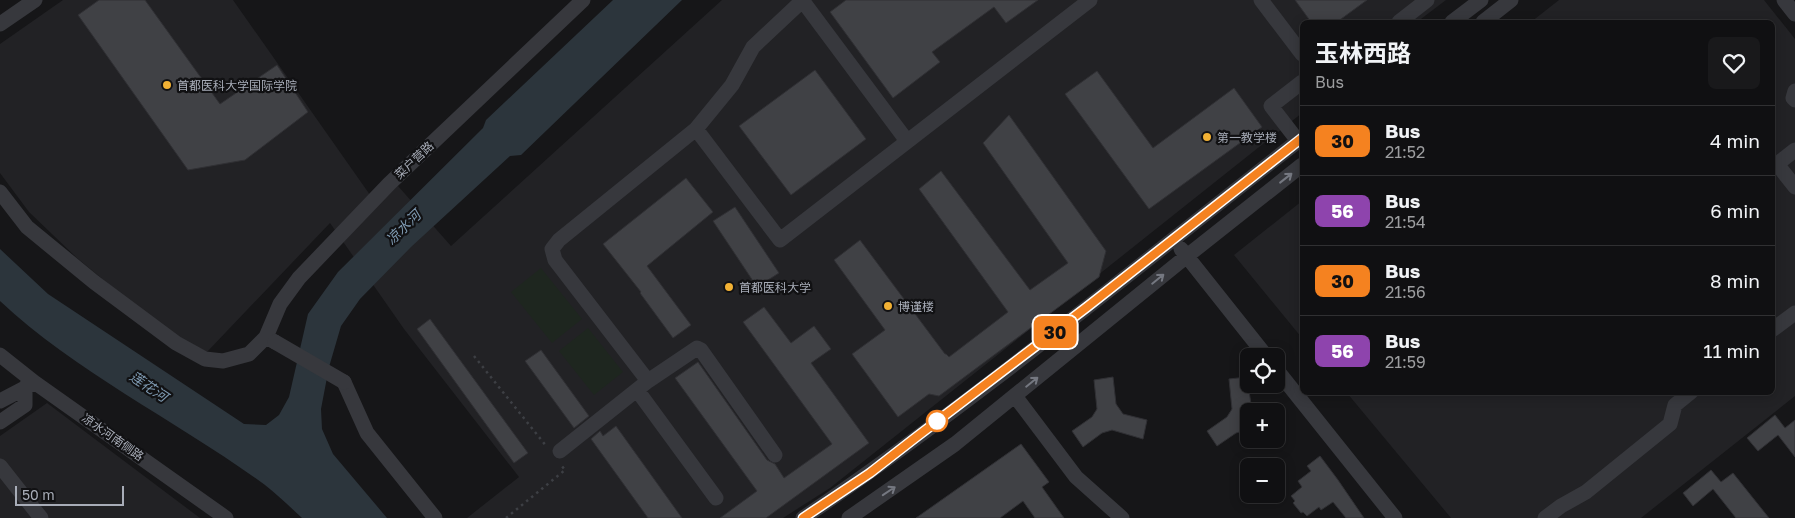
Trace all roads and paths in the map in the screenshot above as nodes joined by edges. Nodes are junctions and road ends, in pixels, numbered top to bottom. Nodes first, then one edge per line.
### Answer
1 (35, 0) edge
2 (583, 0) edge
3 (803, 0) edge
4 (1090, 0) edge
5 (1261, 0) edge
6 (1427, 0) edge
7 (1481, 0) edge
8 (1511, 0) edge
9 (1784, 0) edge
10 (1795, 14) edge
11 (1402, 20) edge
12 (1455, 20) edge
13 (1486, 20) edge
14 (0, 24) edge
15 (1300, 51) edge
16 (1300, 84) edge
17 (1795, 91) edge
18 (1795, 100) edge
19 (696, 129) junction
20 (1300, 140) edge
21 (907, 142) junction
22 (1795, 150) edge
23 (1300, 167) edge
24 (1795, 187) edge
25 (0, 192) edge
26 (1174, 239) junction
27 (1187, 256) junction
28 (1795, 313) edge
29 (1775, 328) edge
30 (270, 340) junction
31 (1260, 348) edge
32 (0, 355) edge
33 (474, 356) dead end
34 (1285, 380) edge
35 (30, 383) junction
36 (642, 385) junction
37 (1687, 395) edge
38 (1015, 396) junction
39 (0, 402) edge
40 (0, 422) edge
41 (556, 454) junction
42 (776, 455) dead end
43 (0, 466) edge
44 (716, 498) dead end
45 (41, 518) edge
46 (226, 518) edge
47 (435, 518) edge
48 (506, 518) edge
49 (803, 518) edge
50 (849, 518) edge
51 (1122, 518) edge
52 (1395, 518) edge
53 (1545, 518) edge

1 - 14 street
2 - 30 street, 菜户营路
3 - 19 street
3 - 21 street
4 - 21 street
5 - 15 street
6 - 11 street
7 - 12 street
8 - 13 street
9 - 10 street
16 - 20 street
17 - 18 street
19 - 21 street
19 - 36 street
20 - 26 street
22 - 24 street
27 -> 23 street
25 - 30 street, 菜户营路
26 - 27 street
26 - 49 street
27 - 31 street
38 -> 27 street
28 - 29 street
30 - 47 street, bridge
32 - 35 street, 凉水河南侧路
33 - 41 path
34 - 52 street
35 - 39 street
35 - 40 street
35 - 46 street, 凉水河南侧路
36 - 41 street
36 - 42 street
36 - 44 street
37 - 53 street
50 -> 38 street
38 - 51 street
41 - 48 path
43 - 45 street

